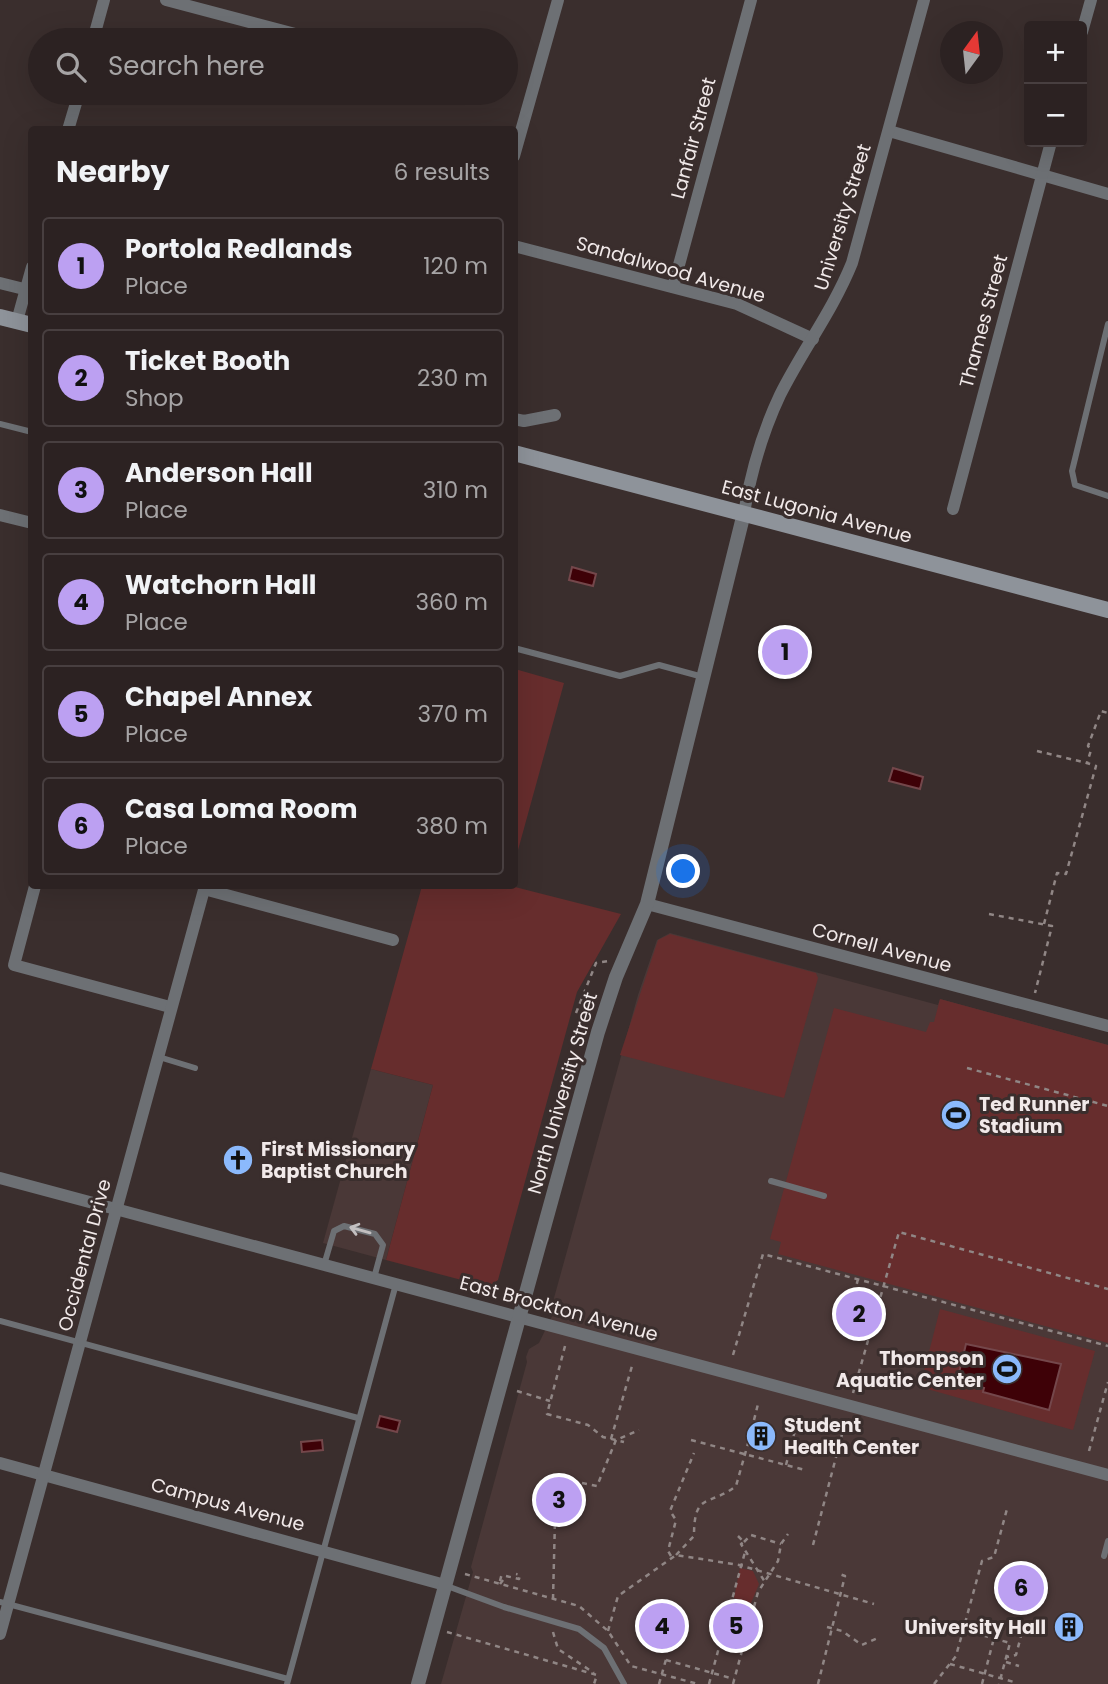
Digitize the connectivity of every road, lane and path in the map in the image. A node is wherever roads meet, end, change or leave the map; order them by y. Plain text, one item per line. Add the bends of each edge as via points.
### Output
1 (104, 0) edge
2 (166, 0) edge
3 (558, 0) edge
4 (751, 0) edge
5 (924, 0) edge
6 (1091, 0) edge
7 (1085, 21) edge
8 (96, 28) edge
9 (272, 28) edge
10 (75, 105) edge
11 (69, 126) edge
12 (889, 131) junction
13 (518, 142) edge
14 (1050, 147) edge
15 (1042, 175) junction
16 (1108, 194) edge
17 (518, 247) edge
18 (0, 283) edge
19 (673, 287) junction
20 (28, 290) edge
21 (28, 297) edge
22 (0, 317) edge
23 (24, 323) edge
24 (1108, 324) edge
25 (813, 339) junction
26 (1104, 364) edge
27 (555, 415) dead end
28 (518, 420) edge
29 (0, 424) edge
30 (28, 431) edge
31 (518, 454) edge
32 (1108, 496) edge
33 (953, 509) dead end
34 (744, 513) junction
35 (0, 515) edge
36 (28, 522) edge
37 (1108, 610) edge
38 (518, 649) edge
39 (702, 677) junction
40 (1108, 713) edge
41 (1037, 751) dead end
42 (1087, 763) junction
43 (34, 889) edge
44 (203, 889) edge
45 (211, 889) edge
46 (647, 905) junction
47 (989, 914) dead end
48 (1044, 924) junction
49 (393, 940) dead end
50 (625, 959) junction
51 (1035, 993) dead end
52 (170, 1007) junction
53 (576, 1013) dead end
54 (1108, 1026) edge
55 (157, 1056) junction
56 (195, 1068) dead end
57 (967, 1068) dead end
58 (1108, 1106) edge
59 (0, 1178) edge
60 (771, 1181) dead end
61 (824, 1196) dead end
62 (117, 1209) junction
63 (324, 1265) junction
64 (374, 1278) junction
65 (858, 1279) junction
66 (396, 1284) junction
67 (883, 1285) junction
68 (1108, 1289) edge
69 (519, 1317) junction
70 (0, 1321) edge
71 (868, 1337) junction
72 (80, 1343) junction
73 (565, 1346) dead end
74 (1108, 1346) edge
75 (733, 1355) dead end
76 (632, 1366) dead end
77 (1108, 1382) edge
78 (517, 1391) dead end
79 (853, 1393) dead end
80 (550, 1401) junction
81 (758, 1404) dead end
82 (799, 1415) dead end
83 (358, 1418) junction
84 (754, 1419) dead end
85 (846, 1419) dead end
86 (639, 1430) dead end
87 (611, 1439) junction
88 (788, 1439) dead end
89 (616, 1440) junction
90 (691, 1440) dead end
91 (749, 1440) dead end
92 (792, 1440) junction
93 (624, 1443) dead end
94 (812, 1446) dead end
95 (1089, 1451) dead end
96 (694, 1453) dead end
97 (744, 1454) junction
98 (0, 1463) edge
99 (786, 1465) junction
100 (805, 1471) dead end
101 (44, 1475) junction
102 (1108, 1475) edge
103 (582, 1483) dead end
104 (1007, 1509) dead end
105 (555, 1519) dead end
106 (789, 1534) dead end
107 (737, 1536) dead end
108 (1108, 1541) edge
109 (744, 1542) junction
110 (781, 1544) junction
111 (813, 1545) dead end
112 (322, 1549) junction
113 (745, 1552) junction
114 (676, 1555) junction
115 (671, 1556) junction
116 (1104, 1556) dead end
117 (739, 1565) junction
118 (757, 1570) junction
119 (502, 1573) dead end
120 (837, 1573) dead end
121 (465, 1574) dead end
122 (516, 1574) dead end
123 (770, 1574) junction
124 (765, 1582) junction
125 (500, 1584) junction
126 (445, 1585) junction
127 (840, 1594) junction
128 (553, 1599) junction
129 (731, 1602) junction
130 (4, 1603) edge
131 (874, 1604) dead end
132 (754, 1608) junction
133 (995, 1622) dead end
134 (827, 1627) dead end
135 (832, 1628) junction
136 (964, 1630) junction
137 (608, 1631) junction
138 (447, 1632) dead end
139 (553, 1632) dead end
140 (1006, 1632) junction
141 (0, 1634) edge
142 (878, 1638) dead end
143 (995, 1638) junction
144 (1003, 1640) junction
145 (1007, 1657) junction
146 (1006, 1662) junction
147 (950, 1664) junction
148 (1019, 1666) dead end
149 (712, 1673) junction
150 (662, 1674) junction
151 (984, 1674) junction
152 (597, 1675) junction
153 (734, 1678) junction
154 (1000, 1678) junction
155 (288, 1681) edge
156 (1014, 1682) dead end
157 (418, 1684) edge
158 (594, 1684) edge
159 (624, 1684) edge
160 (659, 1684) edge
161 (698, 1684) edge
162 (709, 1684) edge
163 (733, 1684) edge
164 (820, 1684) edge
165 (934, 1684) edge
166 (982, 1684) edge
167 (999, 1684) edge

1 - 8 street
2 - 9 street
3 - 13 street
4 - 19 street, Lanfair Street
5 - 12 street, University Street
6 - 7 street
10 - 11 street
12 - 15 street
12 - 25 street, University Street via 852,263 836,303
14 - 15 street, Thames Street
15 - 16 street
15 - 33 street, Thames Street
17 - 19 street, Sandalwood Avenue
18 - 20 street
19 - 25 street, Sandalwood Avenue via 761,313
21 - 23 street
22 - 23 main road
24 - 26 lane
25 - 34 street, University Street via 771,415 756,456
26 - 32 lane via 1072,471 1075,485
27 - 28 street
29 - 30 lane
31 - 34 main road, East Lugonia Avenue
34 - 37 main road, East Lugonia Avenue
34 - 39 street, North University Street
35 - 36 street
38 - 39 lane via 620,676 659,665
39 - 46 street, North University Street
40 - 42 path via 1101,711 1093,729
41 - 42 path
42 - 48 path via 1096,765 1093,778 1066,874 1057,873
43 - 52 street via 14,965
44 - 52 street, Occidental Drive
45 - 49 street
46 - 50 street, North University Street
46 - 54 street, Cornell Avenue
47 - 48 path
48 - 51 path via 1052,926
50 - 53 path via 596,963
50 - 69 street, North University Street via 598,1032
52 - 55 street, Occidental Drive
55 - 56 lane
55 - 62 street, Occidental Drive
57 - 58 path
59 - 62 street, East Brockton Avenue
60 - 61 lane
62 - 63 street, East Brockton Avenue
62 - 72 street, Occidental Drive
63 - 64 street, East Brockton Avenue
64 -> 63 lane via 383,1244 374,1234 344,1226 334,1231
64 - 66 street, East Brockton Avenue
65 - 67 path
65 - 71 path via 845,1331
65 - 75 path via 760,1255
66 - 69 street, East Brockton Avenue
66 - 83 lane
67 - 68 path via 899,1232
67 - 71 path
67 - 74 path
69 - 102 street, East Brockton Avenue
69 - 126 street, North University Street
70 - 72 lane
71 - 79 path
72 - 83 lane
72 - 101 street, Occidental Drive
73 - 80 path
76 - 87 path
77 - 95 path
78 - 80 path
80 - 87 path via 547,1414 587,1425
81 - 84 path
82 - 92 path
83 - 112 lane
85 - 111 path
86 - 89 path
87 - 89 path
88 - 92 path
89 - 93 path
89 - 103 path via 597,1486
90 - 97 path
91 - 97 path
92 - 94 path
92 - 99 path
96 - 115 path via 670,1511 676,1520 668,1551
97 - 99 path
97 - 114 path via 736,1486 704,1500 694,1517 694,1536
98 - 101 street, Campus Avenue
99 - 100 path
101 - 112 street, Campus Avenue
101 - 130 street, Occidental Drive
104 - 136 path via 994,1557 982,1561
105 - 128 path
106 - 110 path
107 - 109 path
108 - 116 lane
109 - 110 path via 751,1535
109 - 113 path
110 - 123 path
112 - 126 street, Campus Avenue
112 - 155 lane
113 - 117 path
113 - 118 path
114 - 115 path
114 - 117 path
115 - 137 path via 618,1597
117 - 118 path
117 - 129 path
118 - 123 path
118 - 124 path
119 - 125 path
120 - 127 path via 845,1576
121 - 125 path
122 - 125 path via 519,1579 506,1576
123 - 124 path
123 - 127 path
124 - 132 path
125 - 128 path
126 - 157 street, North University Street
126 - 159 lane via 579,1629 604,1648
127 - 131 path
127 - 135 path
128 - 137 path via 579,1606
129 - 132 path
129 - 149 path
130 - 141 street, Occidental Drive
130 - 155 lane
132 - 153 path
133 - 140 path via 995,1628
134 - 135 path
135 - 142 path via 862,1645
135 - 164 path
136 - 143 path
136 - 147 path
137 - 150 path via 631,1666
138 - 152 path
139 - 152 path via 558,1649
140 - 144 path
140 - 145 path via 1021,1636 1016,1655
143 - 144 path
143 - 151 path
144 - 145 path via 1010,1643
145 - 146 path
146 - 148 path
146 - 154 path
147 - 151 path
147 - 165 path
149 - 150 path via 667,1658
149 - 153 path
149 - 162 path
150 - 160 path
150 - 161 path
151 - 154 path
151 - 166 path
152 - 158 path
153 - 163 path
154 - 156 path
154 - 167 path

